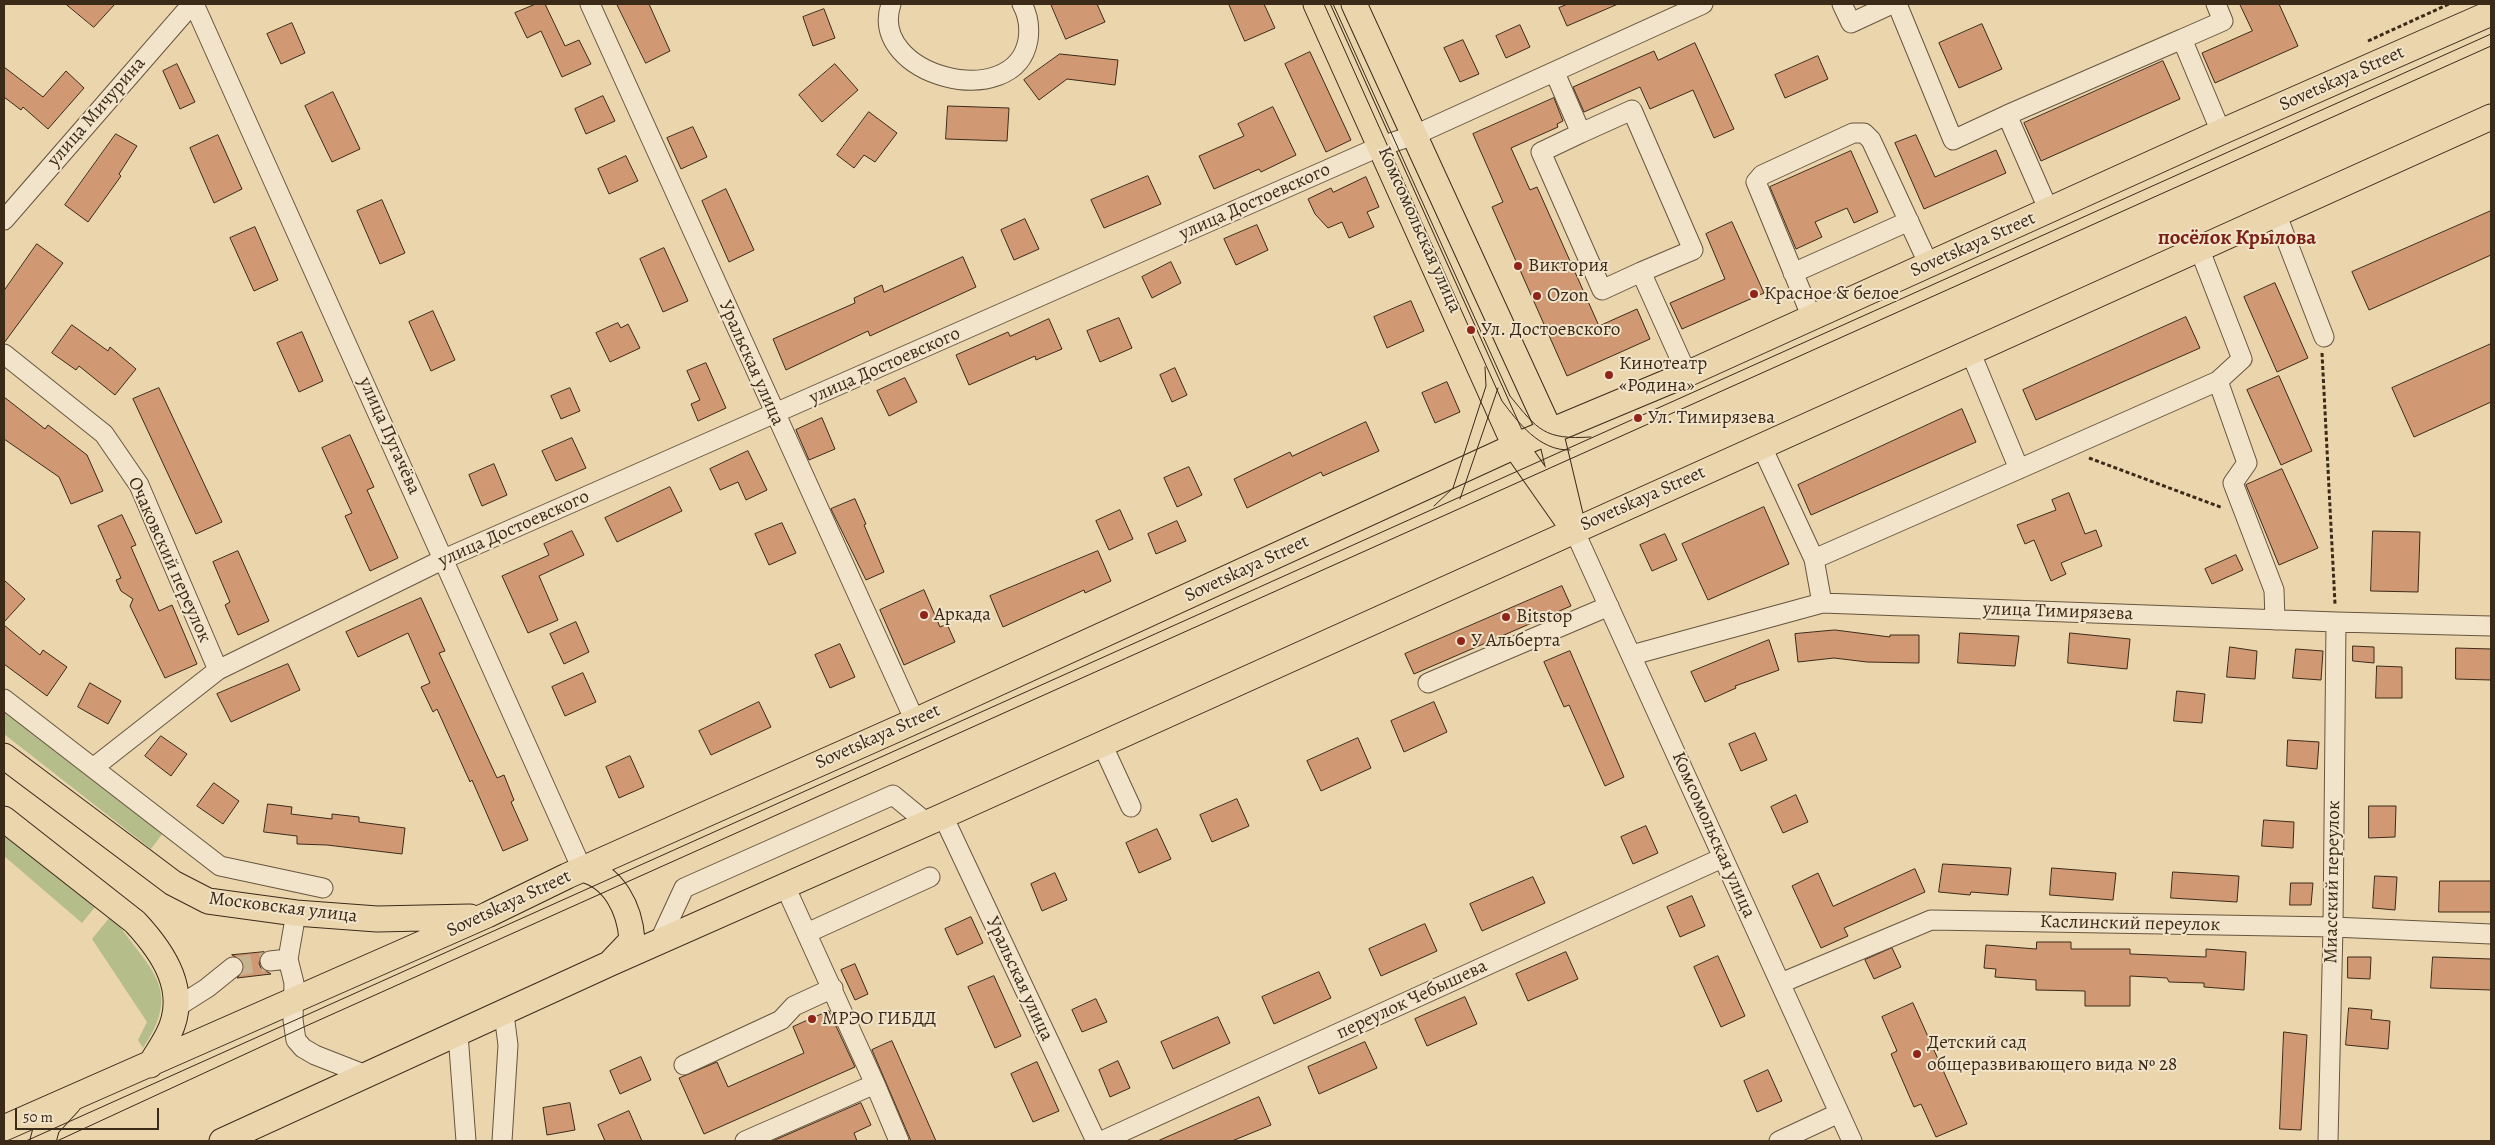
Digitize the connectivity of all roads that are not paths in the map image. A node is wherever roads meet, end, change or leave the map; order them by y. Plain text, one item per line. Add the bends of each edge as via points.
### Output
1 (193, 4) edge
2 (590, 4) edge
3 (891, 4) edge
4 (1022, 4) edge
5 (1316, 4) edge
6 (1354, 4) edge
7 (1701, 4) edge
8 (1842, 4) edge
9 (1892, 4) edge
10 (1897, 4) edge
11 (2216, 4) edge
12 (2491, 13) edge
13 (2182, 39) junction
14 (1555, 73) junction
15 (2007, 115) junction
16 (2491, 117) edge
17 (2222, 132) junction
18 (1581, 133) junction
19 (1415, 135) junction
20 (1381, 146) junction
21 (2048, 211) junction
22 (2276, 213) junction
23 (4, 220) edge
24 (1909, 221) junction
25 (2199, 248) junction
26 (1929, 265) junction
27 (1641, 272) junction
28 (1793, 273) junction
29 (1812, 318) junction
30 (2324, 338) road end
31 (1970, 352) junction
32 (4, 354) edge
33 (1688, 374) junction
34 (2218, 382) junction
35 (774, 414) junction
36 (1550, 431) junction
37 (1761, 445) junction
38 (1516, 446) junction
39 (2019, 469) junction
40 (1574, 530) junction
41 (444, 559) junction
42 (1814, 559) junction
43 (1822, 603) junction
44 (1609, 606) junction
45 (2275, 620) junction
46 (2336, 622) junction
47 (2491, 626) edge
48 (1632, 655) junction
49 (218, 670) junction
50 (1428, 683) dead end
51 (4, 698) edge
52 (915, 721) junction
53 (1102, 744) junction
54 (4, 756) edge
55 (93, 768) junction
56 (1130, 807) dead end
57 (4, 819) edge
58 (935, 820) junction
59 (1722, 858) junction
60 (582, 869) junction
61 (930, 877) dead end
62 (785, 886) junction
63 (323, 888) dead end
64 (296, 913) junction
65 (487, 915) junction
66 (2333, 927) junction
67 (807, 933) junction
68 (2491, 934) edge
69 (659, 942) junction
70 (288, 959) junction
71 (270, 961) tunnel mouth
72 (611, 963) junction
73 (233, 967) tunnel mouth
74 (1781, 982) junction
75 (833, 988) junction
76 (295, 1001) junction
77 (177, 1007) junction
78 (504, 1014) junction
79 (458, 1034) junction
80 (150, 1065) junction
81 (684, 1065) dead end
82 (366, 1075) junction
83 (876, 1084) junction
84 (74, 1096) junction
85 (1839, 1113) junction
86 (4, 1128) edge
87 (44, 1141) edge
88 (222, 1141) edge
89 (466, 1141) edge
90 (502, 1141) edge
91 (745, 1141) edge
92 (899, 1141) edge
93 (1096, 1141) edge
94 (1102, 1141) edge
95 (1779, 1141) edge
96 (1852, 1141) edge
97 (2328, 1141) edge

1 - 23 street, улица Мичурина
1 - 41 street, улица Пугачёва
2 - 35 street, Уральская улица
3 - 4 street via 887,20 894,39 908,60 939,75 986,80 1001,75 1017,63 1026,50 1030,30
5 - 20 main road, Комсомольская улица
6 - 19 main road, Комсомольская улица
7 - 14 street, улица Достоевского
8 - 9 street via 1851,24
10 - 15 street via 1953,140
11 - 13 street via 2224,21
12 - 17 main road, Sovetskaya Street
13 - 15 street
13 - 17 street
14 - 18 street
14 - 19 street, улица Достоевского
15 - 21 street
16 - 22 main road, Sovetskaya Street
17 - 21 main road, Sovetskaya Street
18 - 27 street via 1541,152 1602,290
18 - 27 street via 1632,110 1693,250
19 - 20 street, улица Достоевского
19 - 36 main road, Комсомольская улица
20 - 35 street, улица Достоевского
20 - 38 main road, Комсомольская улица
21 - 26 main road, Sovetskaya Street
22 - 25 main road, Sovetskaya Street
22 - 30 street
24 - 26 street
24 - 28 street
24 - 28 street via 1870,140 1864,133 1853,133 1762,175 1756,182
25 - 31 main road, Sovetskaya Street
25 - 34 street via 2242,359
26 - 29 main road, Sovetskaya Street
27 - 33 street
28 - 29 street
29 - 33 main road, Sovetskaya Street
31 - 37 main road, Sovetskaya Street
31 - 39 street
32 - 49 street, Очаковский переулок via 104,434 139,485
33 - 36 main road, Sovetskaya Street
34 - 39 street
34 - 45 street via 2246,463 2232,483 2274,590
35 - 41 street, улица Достоевского
35 - 52 street, Уральская улица
36 - 38 main road, Sovetskaya Street
36 - 40 main road, Комсомольская улица
37 - 40 main road, Sovetskaya Street
37 - 42 street
38 - 40 main road, Комсомольская улица
38 - 52 main road, Sovetskaya Street
39 - 42 street
40 - 44 street, Комсомольская улица
40 - 53 main road, Sovetskaya Street
41 - 49 street, улица Достоевского
41 - 60 street, улица Пугачёва
42 - 43 street
43 - 45 street, улица Тимирязева
43 - 48 street, улица Тимирязева
44 - 48 street, Комсомольская улица
44 - 50 street
45 - 46 street, улица Тимирязева
46 - 47 street, улица Тимирязева
46 - 66 street, Миасский переулок
48 - 59 street, Комсомольская улица
49 - 55 street, улица Достоевского
51 - 55 street
52 - 60 main road, Sovetskaya Street
53 - 56 street
53 - 58 main road, Sovetskaya Street
54 - 64 main road, Московская улица via 191,894 208,901
55 - 63 street via 220,866
57 - 77 main road via 121,911 152,940 175,983
58 - 62 main road, Sovetskaya Street
58 - 69 street via 893,795 684,888
58 - 93 street, Уральская улица
59 - 74 street, Комсомольская улица
59 - 94 street, переулок Чебышева
60 - 65 main road, Sovetskaya Street
60 - 72 main road via 596,872 607,881 619,896 631,925 632,940
61 - 67 street
62 - 67 street
62 - 69 main road, Sovetskaya Street
64 - 65 main road, Московская улица via 377,919
64 - 70 street
65 - 76 main road, Sovetskaya Street
66 - 68 street, Каслинский переулок
66 - 74 street, Каслинский переулок via 1931,920
66 - 97 street, Миасский переулок
67 - 75 street
69 - 72 main road, Sovetskaya Street
70 - 71 street
70 - 76 street
72 - 78 main road, Sovetskaya Street
73 - 77 street
74 - 85 street, Комсомольская улица
75 - 81 street via 794,1006 782,1020
75 - 83 street
76 - 80 main road, Sovetskaya Street
76 - 82 street via 293,1032 302,1048
77 - 80 main road via 169,1034
78 - 79 main road, Sovetskaya Street
78 - 90 street via 508,1045
79 - 82 main road, Sovetskaya Street
79 - 89 street
80 - 84 main road, Sovetskaya Street
82 - 88 main road, Sovetskaya Street
83 - 91 street
83 - 92 street
84 - 86 main road, Sovetskaya Street
84 - 87 main road via 47,1126
85 - 95 street
85 - 96 street, Комсомольская улица

